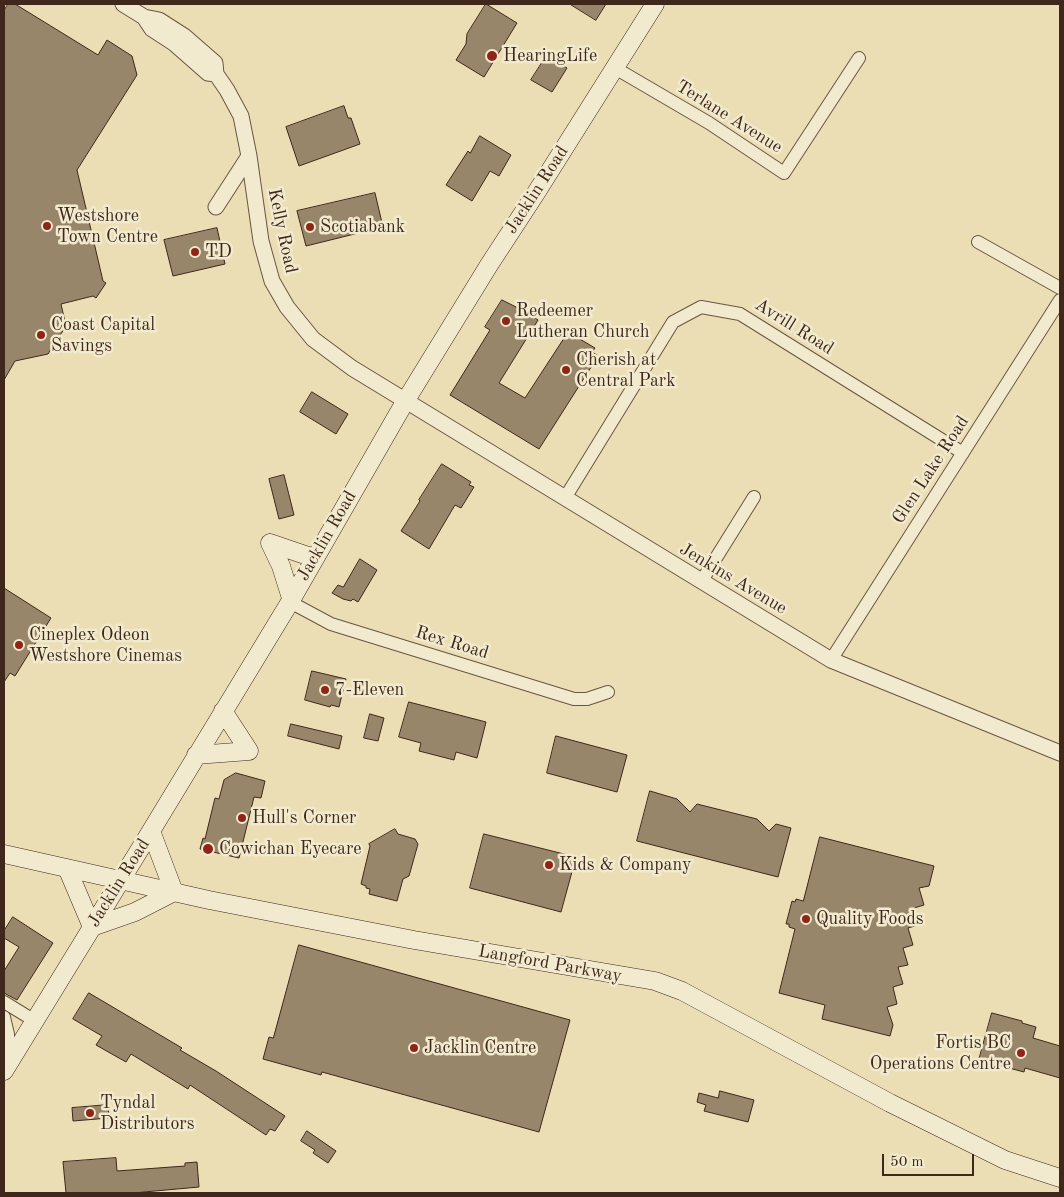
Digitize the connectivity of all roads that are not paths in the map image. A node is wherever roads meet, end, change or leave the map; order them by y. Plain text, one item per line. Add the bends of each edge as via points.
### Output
1 (123, 4) edge
2 (655, 4) edge
3 (858, 58) dead end
4 (615, 68) junction
5 (249, 156) junction
6 (216, 207) dead end
7 (978, 242) dead end
8 (1060, 288) edge
9 (1060, 300) edge
10 (406, 400) junction
11 (963, 453) junction
12 (754, 497) dead end
13 (565, 498) junction
14 (314, 558) junction
15 (701, 582) junction
16 (290, 600) junction
17 (831, 660) junction
18 (608, 692) dead end
19 (223, 711) junction
20 (1060, 754) edge
21 (196, 755) junction
22 (151, 831) junction
23 (4, 854) edge
24 (67, 868) junction
25 (121, 880) junction
26 (174, 892) junction
27 (92, 928) junction
28 (4, 1002) edge
29 (4, 1017) edge
30 (35, 1021) junction
31 (7, 1066) edge
32 (1060, 1178) edge

1 - 5 street, Kelly Road via 144,17 159,20 184,36 214,63 216,74 241,116
2 - 4 main road, Jacklin Road
3 - 4 street, Terlane Avenue via 784,172
4 - 10 main road, Jacklin Road
5 - 6 street
5 - 10 street, Kelly Road via 265,260 272,281 287,306 313,339 352,368
7 - 8 street
9 - 11 street, Glen Lake Road
10 - 13 street, Jenkins Avenue
10 - 14 main road, Jacklin Road
11 - 13 street, Avrill Road via 740,314 701,307 674,322
11 - 17 street, Glen Lake Road
12 - 15 street
13 - 15 street, Jenkins Avenue
14 - 16 main road, Jacklin Road
14 - 16 main road via 270,543 281,566
15 - 17 street, Jenkins Avenue
16 - 18 street, Rex Road via 331,624 574,699 587,699
16 - 19 main road, Jacklin Road
17 - 20 street, Jenkins Avenue
19 - 21 main road, Jacklin Road
19 - 21 main road via 249,751
21 - 22 main road, Jacklin Road
22 - 25 main road, Jacklin Road
22 - 26 main road
23 - 24 main road, Langford Parkway
24 - 25 main road, Langford Parkway
24 - 27 main road
25 - 26 main road, Langford Parkway
25 - 27 main road, Jacklin Road
26 - 27 main road via 135,912
26 - 32 main road, Langford Parkway via 414,940 655,981 682,991 890,1103 1005,1160
27 - 30 main road, Jacklin Road
28 - 30 street
29 - 31 street via 8,1034
30 - 31 main road, Jacklin Road

